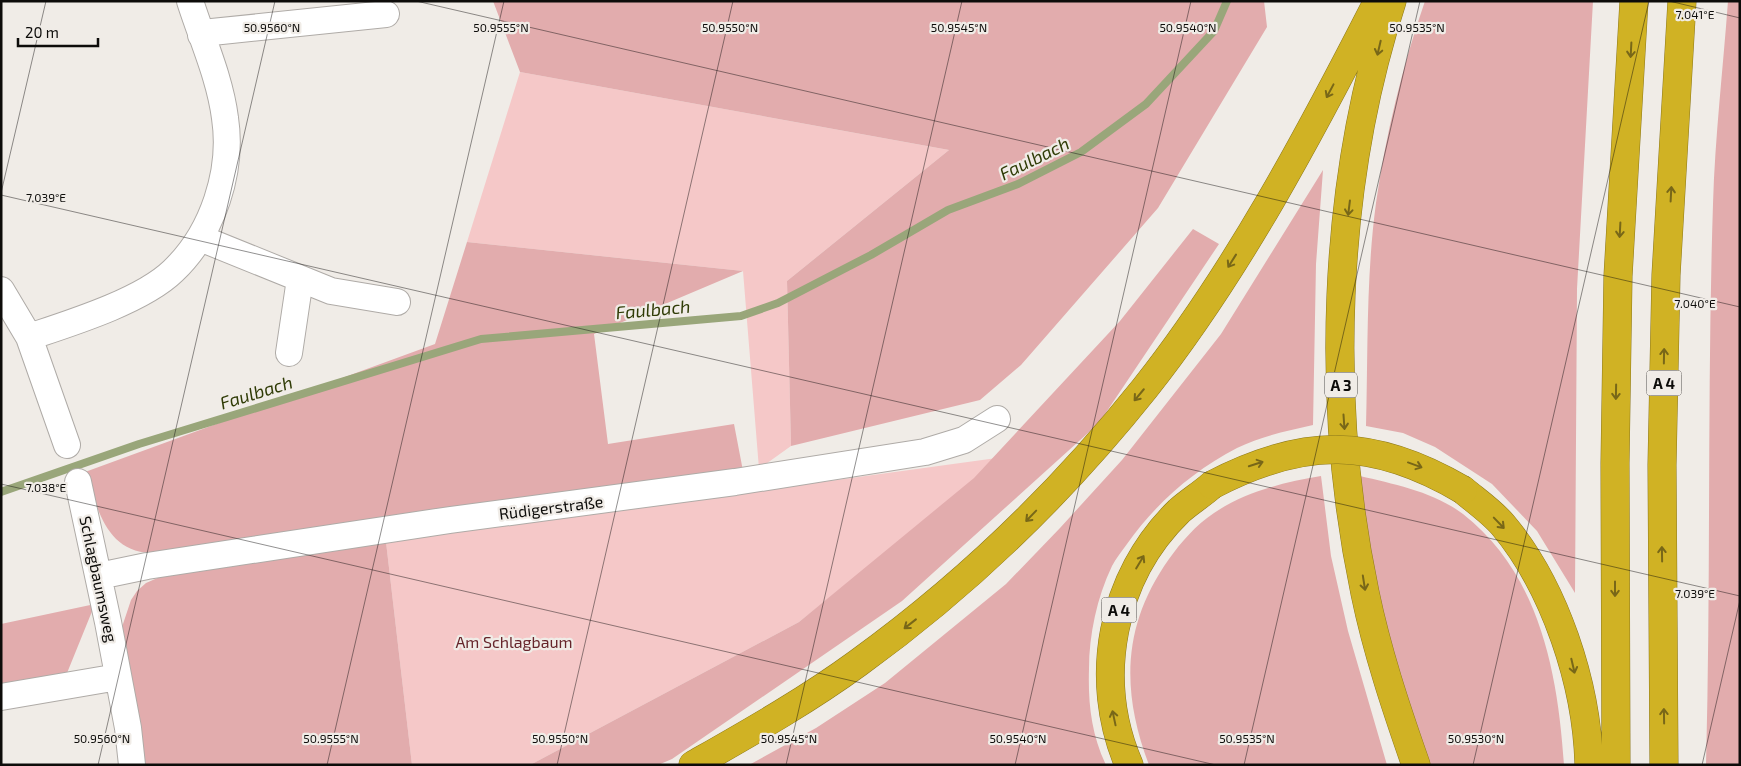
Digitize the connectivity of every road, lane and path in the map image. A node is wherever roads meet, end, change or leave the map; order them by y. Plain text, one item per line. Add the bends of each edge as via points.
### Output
1 (190, 1) edge
2 (1378, 1) edge
3 (1392, 1) edge
4 (1634, 1) edge
5 (1682, 1) edge
6 (386, 14) dead end
7 (201, 35) junction
8 (200, 238) junction
9 (300, 279) junction
10 (1, 290) edge
11 (397, 302) dead end
12 (29, 337) junction
13 (289, 353) dead end
14 (997, 419) dead end
15 (67, 445) dead end
16 (78, 482) dead end
17 (98, 576) junction
18 (118, 677) junction
19 (1, 697) edge
20 (132, 765) edge
21 (692, 765) edge
22 (1129, 765) edge
23 (1416, 765) edge
24 (1589, 765) edge
25 (1616, 765) edge
26 (1664, 765) edge

1 - 7 street
2 -> 21 highway via 1262,212 1205,305 1146,387 1081,464 1012,536 857,664 774,719
3 -> 23 highway, A 3 via 1358,140 1344,253 1340,366 1348,480 1365,592 1394,702
4 -> 25 highway via 1618,276
26 -> 5 highway, A 4 via 1662,435 1666,275
6 - 7 street
7 - 8 street via 226,118 226,159 218,198
8 - 9 street
8 - 12 street via 173,271 139,294
9 - 11 street via 330,291
9 - 13 street
10 - 12 street
12 - 15 street
14 - 17 street, Rüdigerstraße via 964,440 925,452 735,482 421,524
16 - 17 street, Schlagbaumsweg
17 - 18 street, Schlagbaumsweg
18 - 19 street
18 - 20 street, Schlagbaumsweg
22 -> 24 highway, A 4, bridge via 1119,743 1111,702 1109,660 1116,619 1130,579 1152,543 1179,511 1212,485 1246,467 1282,456 1320,450 1348,450 1395,458 1431,471 1463,490 1502,525 1534,571 1568,645 1588,736

